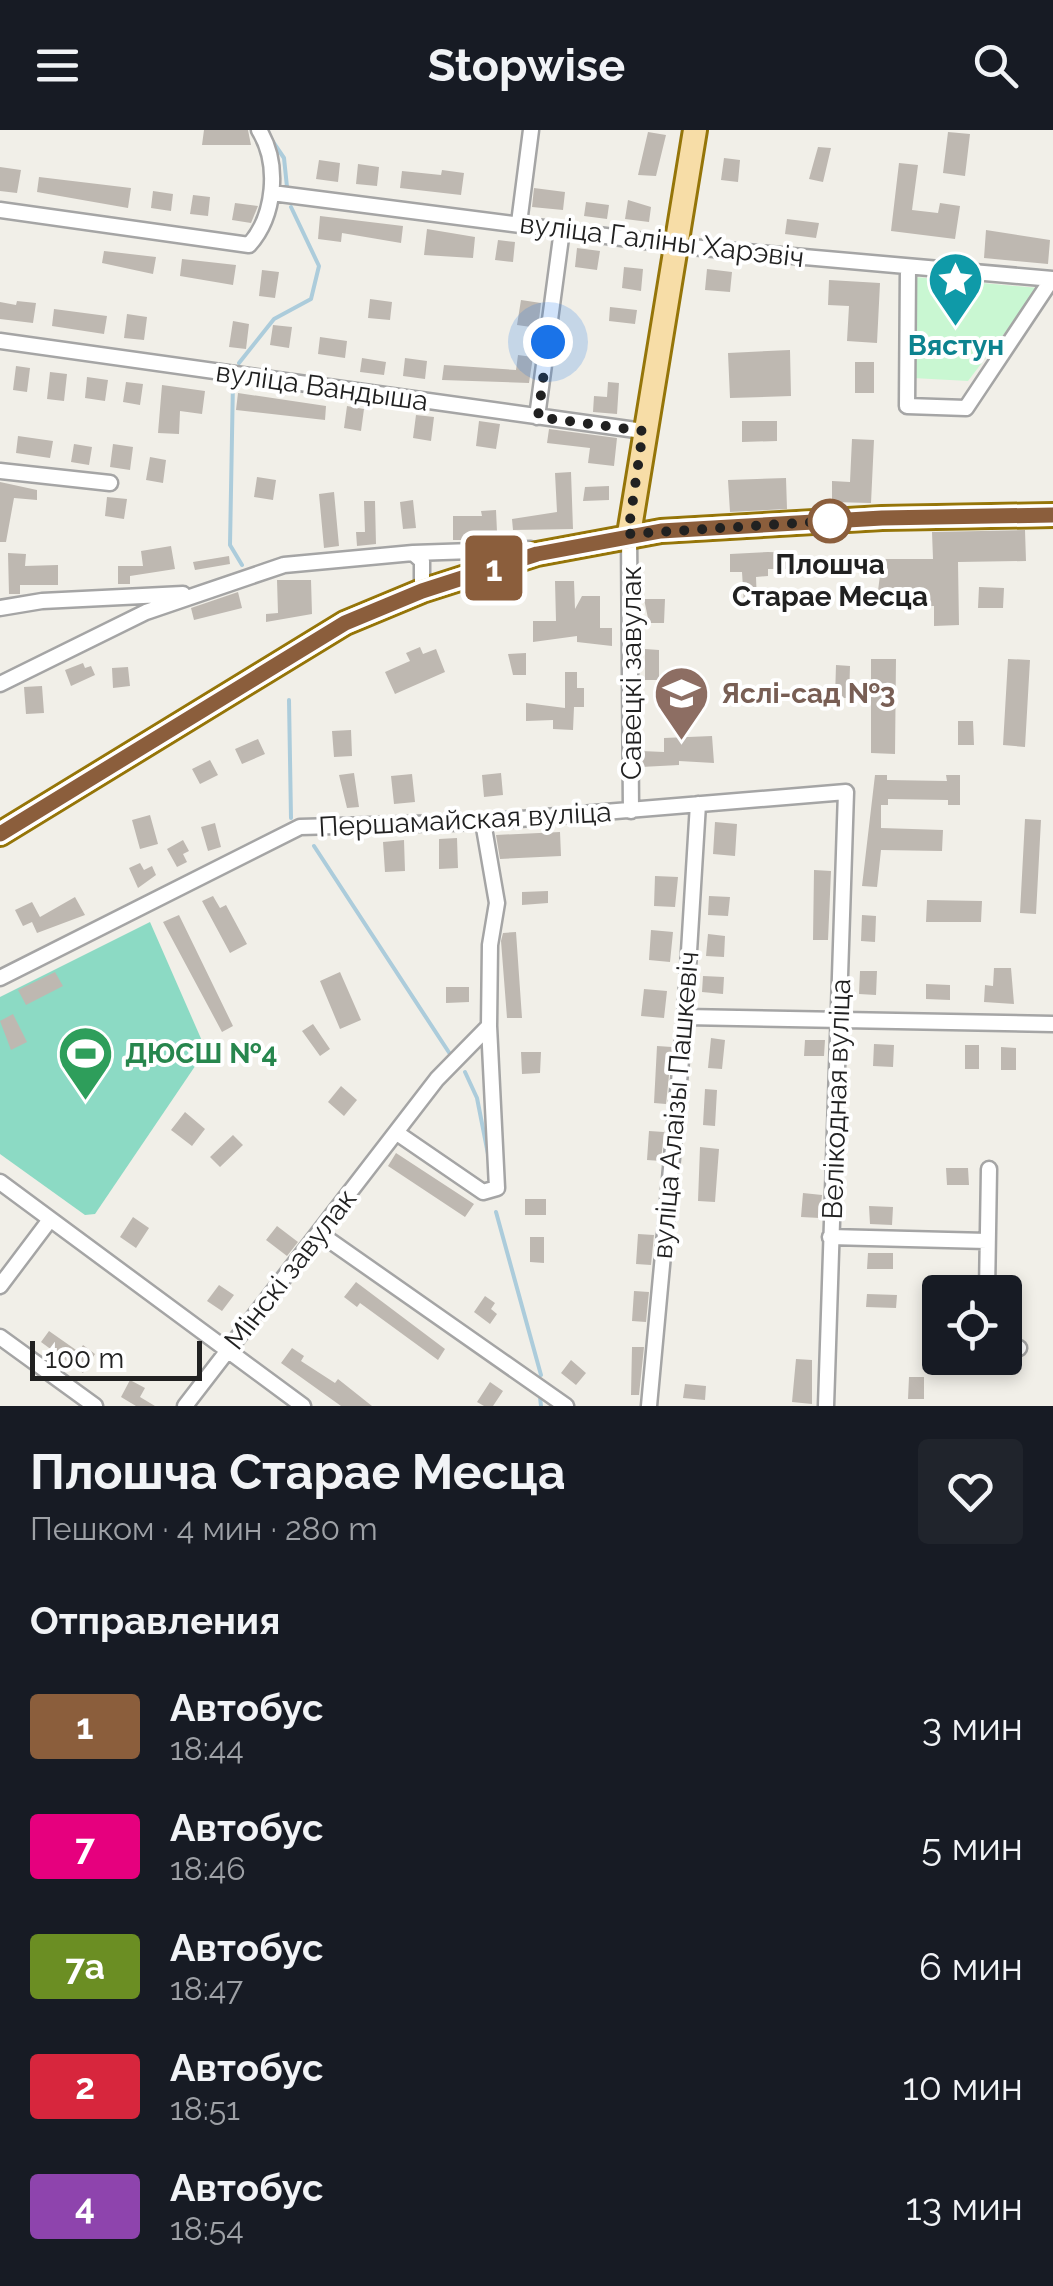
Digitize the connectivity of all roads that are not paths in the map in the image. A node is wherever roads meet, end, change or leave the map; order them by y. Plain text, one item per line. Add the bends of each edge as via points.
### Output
1 (259, 130) edge
2 (531, 130) edge
3 (695, 130) edge
4 (272, 193) junction
5 (0, 210) edge
6 (519, 223) junction
7 (562, 230) junction
8 (676, 245) junction
9 (908, 268) junction
10 (1052, 279) edge
11 (0, 341) edge
12 (538, 417) junction
13 (643, 431) junction
14 (0, 471) edge
15 (110, 484) dead end
16 (1053, 515) edge
17 (628, 534) junction
18 (567, 548) junction
19 (414, 553) junction
20 (422, 591) junction
21 (194, 594) junction
22 (142, 595) junction
23 (0, 608) edge
24 (146, 612) junction
25 (0, 684) edge
26 (846, 792) joint
27 (698, 804) junction
28 (631, 811) junction
29 (483, 822) junction
30 (0, 834) edge
31 (0, 978) edge
32 (685, 1017) junction
33 (840, 1018) junction
34 (1053, 1024) edge
35 (489, 1026) junction
36 (397, 1132) junction
37 (989, 1168) dead end
38 (0, 1182) edge
39 (50, 1221) junction
40 (319, 1233) junction
41 (830, 1237) junction
42 (986, 1241) junction
43 (987, 1275) edge
44 (0, 1286) edge
45 (0, 1337) edge
46 (227, 1349) junction
47 (95, 1406) edge
48 (185, 1406) edge
49 (304, 1406) edge
50 (566, 1406) edge
51 (649, 1406) edge
52 (826, 1406) edge

1 - 4 street via 267,143
2 - 6 street
3 - 8 main road
4 - 5 street via 264,228 250,245
4 - 6 street, вуліца Галіны Харэвіч
6 - 7 street, вуліца Галіны Харэвіч
7 - 8 street, вуліца Галіны Харэвіч
7 - 12 street
8 - 9 street, вуліца Галіны Харэвіч
8 - 13 main road
9 - 10 street, вуліца Галіны Харэвіч
9 - 10 street via 907,406 966,408
11 - 12 street, вуліца Вандыша
12 - 13 street, вуліца Вандыша
13 - 17 main road
14 - 15 street
16 - 17 main road
17 - 18 main road
17 - 28 street, Савецкі завулак
18 - 19 street
18 - 20 main road
19 - 20 street via 422,561
19 - 21 street via 284,565
20 - 30 main road via 345,623
21 - 22 street
21 - 24 street
22 - 23 street
22 - 24 street
24 - 25 street
26 - 27 street, Першамайская вуліца
26 - 33 street, Велікодная вуліца
27 - 28 street, Першамайская вуліца
27 - 32 street, вуліца Алаізы Пашкевіч
28 - 29 street, Першамайская вуліца
29 - 31 street, Першамайская вуліца via 300,827
29 - 35 street via 497,903
32 - 33 street
32 - 51 street, вуліца Алаізы Пашкевіч
33 - 34 street
33 - 41 street, Велікодная вуліца
35 - 36 street, Мінскі завулак
35 - 36 street via 497,1188 483,1192
36 - 40 street, Мінскі завулак
37 - 42 street
38 - 39 street
39 - 44 street
39 - 46 street
40 - 46 street, Мінскі завулак
40 - 50 street
41 - 42 street
41 - 52 street, Велікодная вуліца
42 - 43 street
45 - 47 street
46 - 48 street, Мінскі завулак
46 - 49 street

